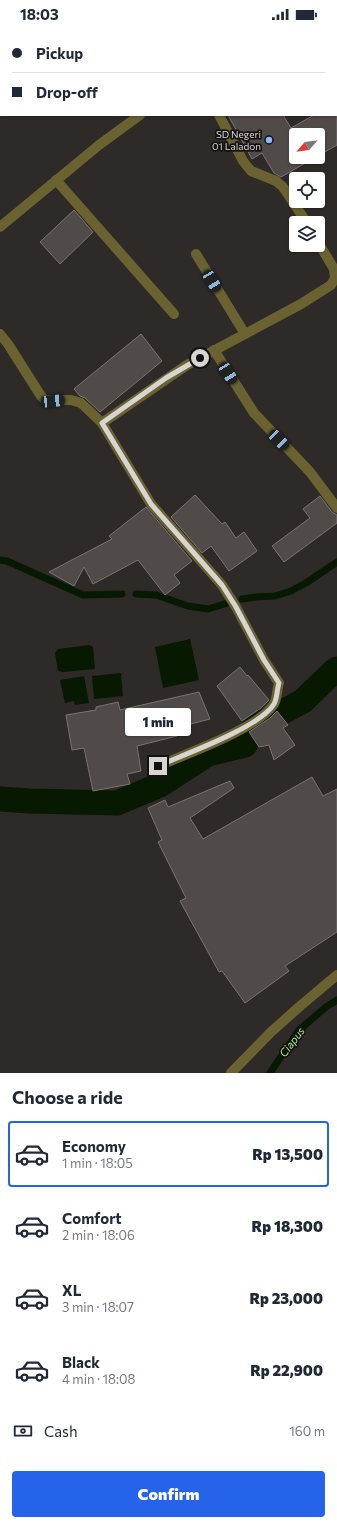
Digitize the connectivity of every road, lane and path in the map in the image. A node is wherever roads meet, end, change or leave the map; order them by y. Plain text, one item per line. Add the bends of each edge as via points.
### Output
1 (139, 116) edge
2 (220, 116) edge
3 (56, 180) junction
4 (302, 216) edge
5 (0, 227) edge
6 (324, 252) edge
7 (196, 254) dead end
8 (174, 314) dead end
9 (0, 334) edge
10 (245, 334) junction
11 (214, 350) junction
12 (102, 423) junction
13 (337, 508) edge
14 (158, 766) dead end
15 (337, 975) edge
16 (231, 1073) edge

1 - 3 street
2 - 4 street via 251,171 276,181 283,187
3 - 5 street
3 - 8 street
6 - 10 street via 334,269 335,278 332,285
7 - 10 street
9 - 12 street via 45,400 71,400 81,403
10 - 11 street
11 - 12 street via 166,378
11 - 13 street via 254,413 310,472
12 - 14 street via 151,504 222,585 279,683 275,704 263,715 238,731
15 - 16 street via 282,1022

